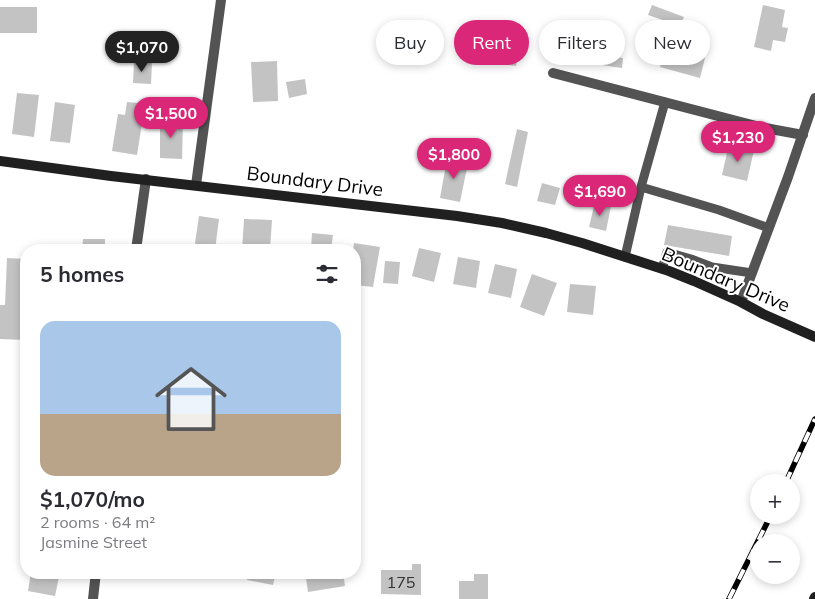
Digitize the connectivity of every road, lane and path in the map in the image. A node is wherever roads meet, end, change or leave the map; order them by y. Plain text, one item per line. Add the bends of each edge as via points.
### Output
1 (221, 0) edge
2 (553, 72) dead end
3 (815, 98) edge
4 (665, 102) junction
5 (803, 135) junction
6 (0, 161) edge
7 (146, 180) junction
8 (196, 185) junction
9 (641, 188) junction
10 (769, 228) junction
11 (137, 244) edge
12 (625, 257) junction
13 (662, 269) junction
14 (752, 273) junction
15 (741, 302) junction
16 (815, 338) edge
17 (95, 579) edge
18 (93, 599) edge

1 - 8 street
2 - 4 street
3 - 5 street
4 - 5 street
4 - 9 lane
5 - 10 street
6 - 7 street, Boundary Drive
7 - 8 street, Boundary Drive
7 - 11 street
8 - 12 street, Boundary Drive via 502,223
9 - 10 lane
9 - 12 lane
10 - 14 street
12 - 13 street, Boundary Drive
13 - 14 lane via 667,252 712,267
13 - 15 street, Boundary Drive
14 - 15 street
15 - 16 street, Boundary Drive
17 - 18 street

